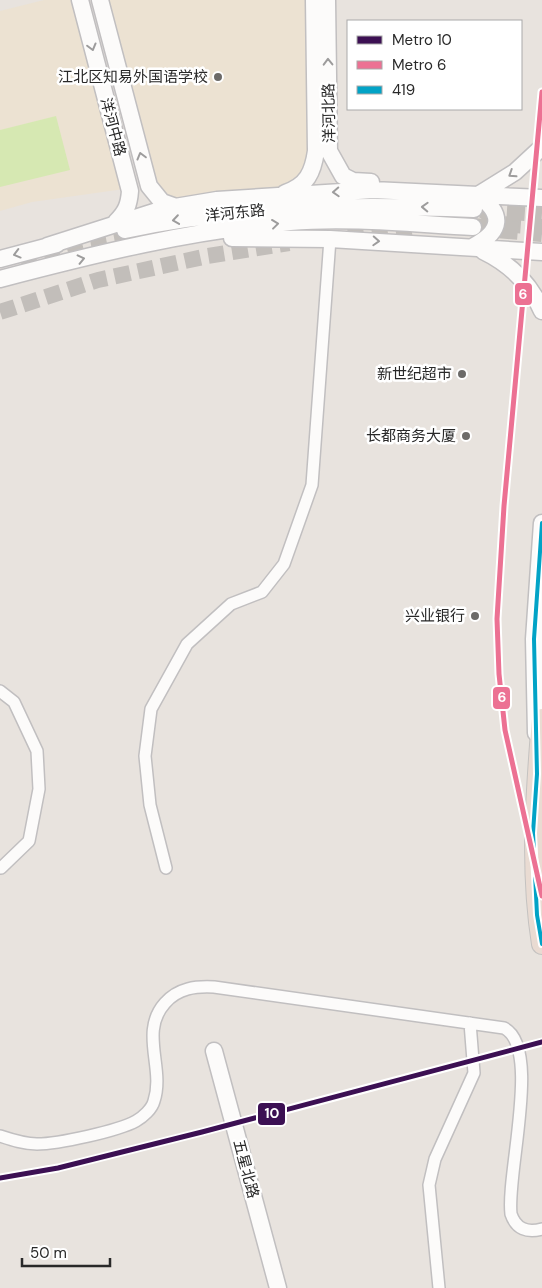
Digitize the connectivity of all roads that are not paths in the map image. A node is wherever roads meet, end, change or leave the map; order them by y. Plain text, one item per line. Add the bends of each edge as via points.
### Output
1 (80, 0) edge
2 (100, 0) edge
3 (314, 0) edge
4 (327, 0) edge
5 (542, 148) edge
6 (447, 193) junction
7 (277, 195) junction
8 (542, 198) edge
9 (476, 202) junction
10 (176, 207) junction
11 (116, 222) junction
12 (473, 227) tunnel mouth
13 (170, 239) junction
14 (330, 239) junction
15 (47, 246) junction
16 (474, 246) junction
17 (542, 252) edge
18 (0, 259) edge
19 (0, 279) edge
20 (542, 311) edge
21 (542, 523) edge
22 (0, 690) edge
23 (542, 719) edge
24 (537, 774) junction
25 (1, 868) edge
26 (166, 868) dead end
27 (542, 944) edge
28 (470, 1023) junction
29 (214, 1051) dead end
30 (0, 1136) edge
31 (542, 1229) edge
32 (278, 1288) edge
33 (439, 1288) edge

1 -> 11 street, 洋河中路 via 130,191 129,204
10 -> 2 street, 洋河中路 via 162,202 149,186
3 - 7 street, 洋河北路 via 314,166 304,184 296,190
6 -> 4 street, 洋河北路 via 353,181 342,176 335,166 329,151
5 -> 9 street
6 -> 7 street via 373,190
6 - 9 street
7 - 10 street
8 - 9 street
9 -> 15 street, 洋河东路 via 221,214 166,221
9 - 16 street via 491,204 496,221 487,239
10 - 11 street
11 - 15 street
13 -> 12 street, 洋河东路 via 292,222
13 - 14 street
19 -> 13 street, 洋河东路
14 -> 16 street
14 - 26 street via 312,485 284,564 262,592 231,604 187,644 151,709 145,756 150,805
15 -> 18 street, 洋河东路
16 - 17 street
16 - 20 street via 502,260 517,273 530,288
21 - 24 street via 534,639
22 - 25 street via 14,702 37,751 39,789 29,841
23 - 24 highway
24 - 27 highway via 534,874
28 - 30 street via 214,987 187,988 168,1000 155,1018 152,1030 154,1103 138,1120 54,1143 36,1144
28 - 31 street via 504,1028 511,1031 520,1044 525,1071 510,1209 520,1228
28 - 33 street via 474,1074 434,1159 429,1185
29 - 32 street, 五星北路

